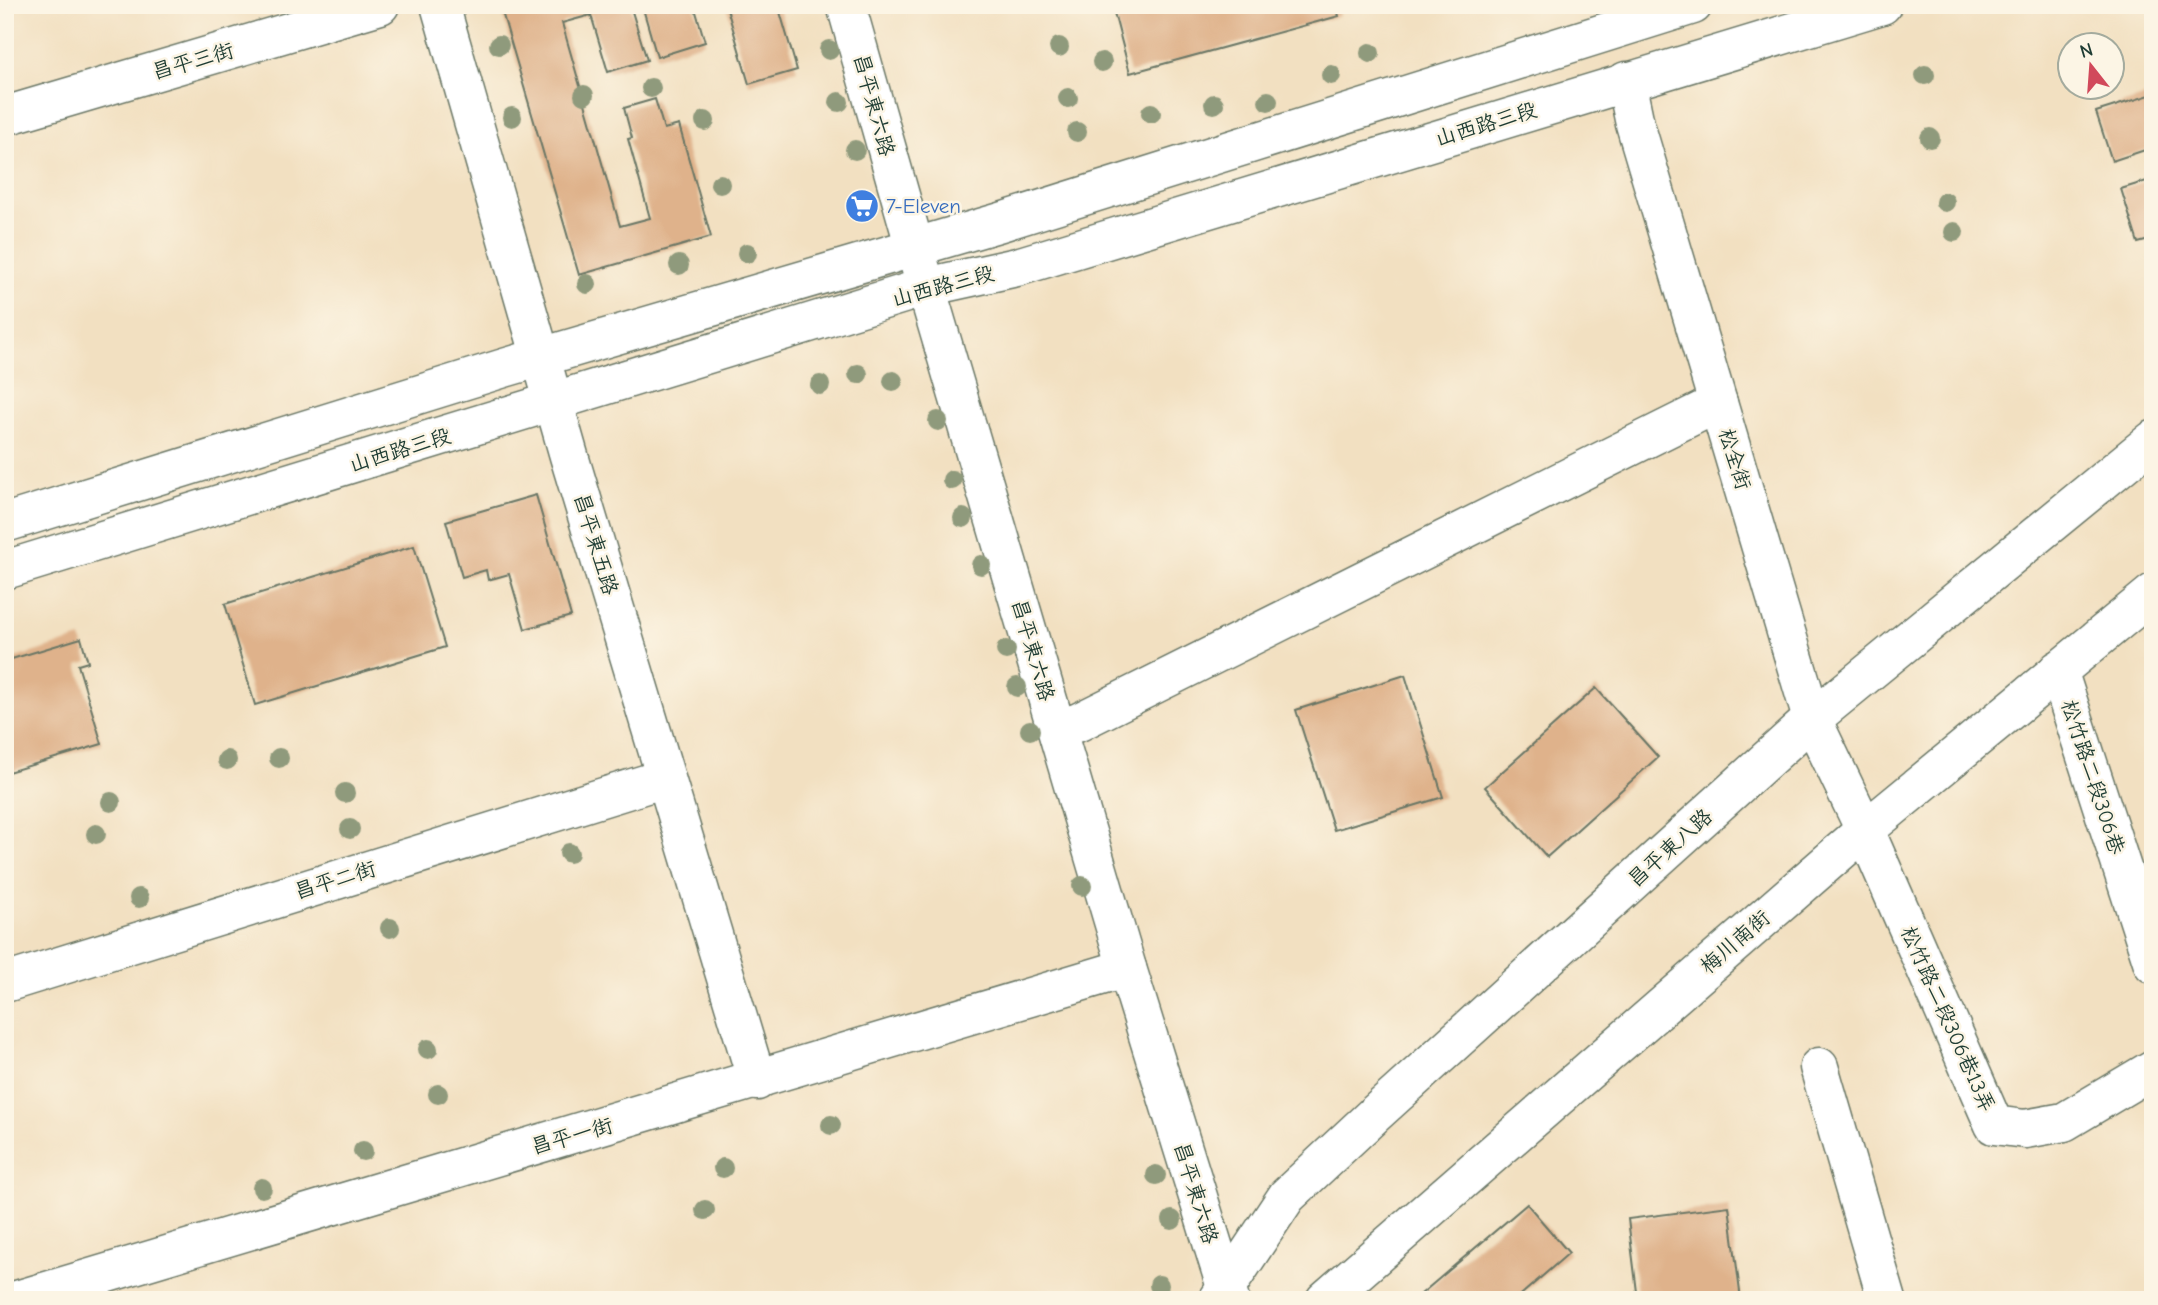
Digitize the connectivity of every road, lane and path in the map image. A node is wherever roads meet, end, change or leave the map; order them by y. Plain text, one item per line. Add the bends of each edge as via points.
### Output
1 (380, 5) edge
2 (440, 5) edge
3 (846, 5) edge
4 (1693, 5) edge
5 (1882, 5) edge
6 (1602, 18) edge
7 (1626, 81) junction
8 (5, 116) edge
9 (914, 246) junction
10 (926, 287) junction
11 (541, 359) junction
12 (554, 403) junction
13 (1718, 403) junction
14 (2153, 440) edge
15 (5, 523) edge
16 (5, 570) edge
17 (2153, 593) edge
18 (2058, 670) junction
19 (1812, 719) junction
20 (1057, 729) junction
21 (665, 778) junction
22 (1865, 830) junction
23 (2150, 947) edge
24 (1127, 968) junction
25 (5, 984) edge
26 (1819, 1067) dead end
27 (2153, 1069) edge
28 (757, 1081) junction
29 (1219, 1298) edge
30 (17, 1300) edge
31 (1325, 1300) edge
32 (1887, 1300) edge

1 - 8 street, 昌平三街
2 - 11 street, 昌平東五路
3 - 9 street, 昌平東六路
4 - 6 street
5 - 7 street, 山西路三段
6 - 9 street via 1014,218
7 - 10 street, 山西路三段 via 1017,267
7 - 13 street, 松全街
9 - 10 street, 昌平東六路
9 - 11 street
10 - 12 street, 山西路三段
10 - 20 street, 昌平東六路
11 - 12 street, 昌平東五路
11 - 15 street
12 - 16 street, 山西路三段
12 - 21 street, 昌平東五路
13 - 19 street, 松全街
13 - 20 street via 1089,718
14 - 19 street, 昌平東八路
17 - 18 street, 梅川南街
18 - 22 street, 梅川南街
18 - 23 street, 松竹路二段306巷
19 - 22 street, 松全街
19 - 29 street, 昌平東八路 via 1287,1196
20 - 24 street, 昌平東六路
21 - 25 street, 昌平二街
21 - 28 street, 昌平東五路
22 - 27 street, 松竹路二段306巷13弄 via 1994,1125 2025,1129 2064,1122
22 - 31 street, 梅川南街
24 - 28 street, 昌平一街
24 - 29 street, 昌平東六路
26 - 32 street
28 - 30 street, 昌平一街

